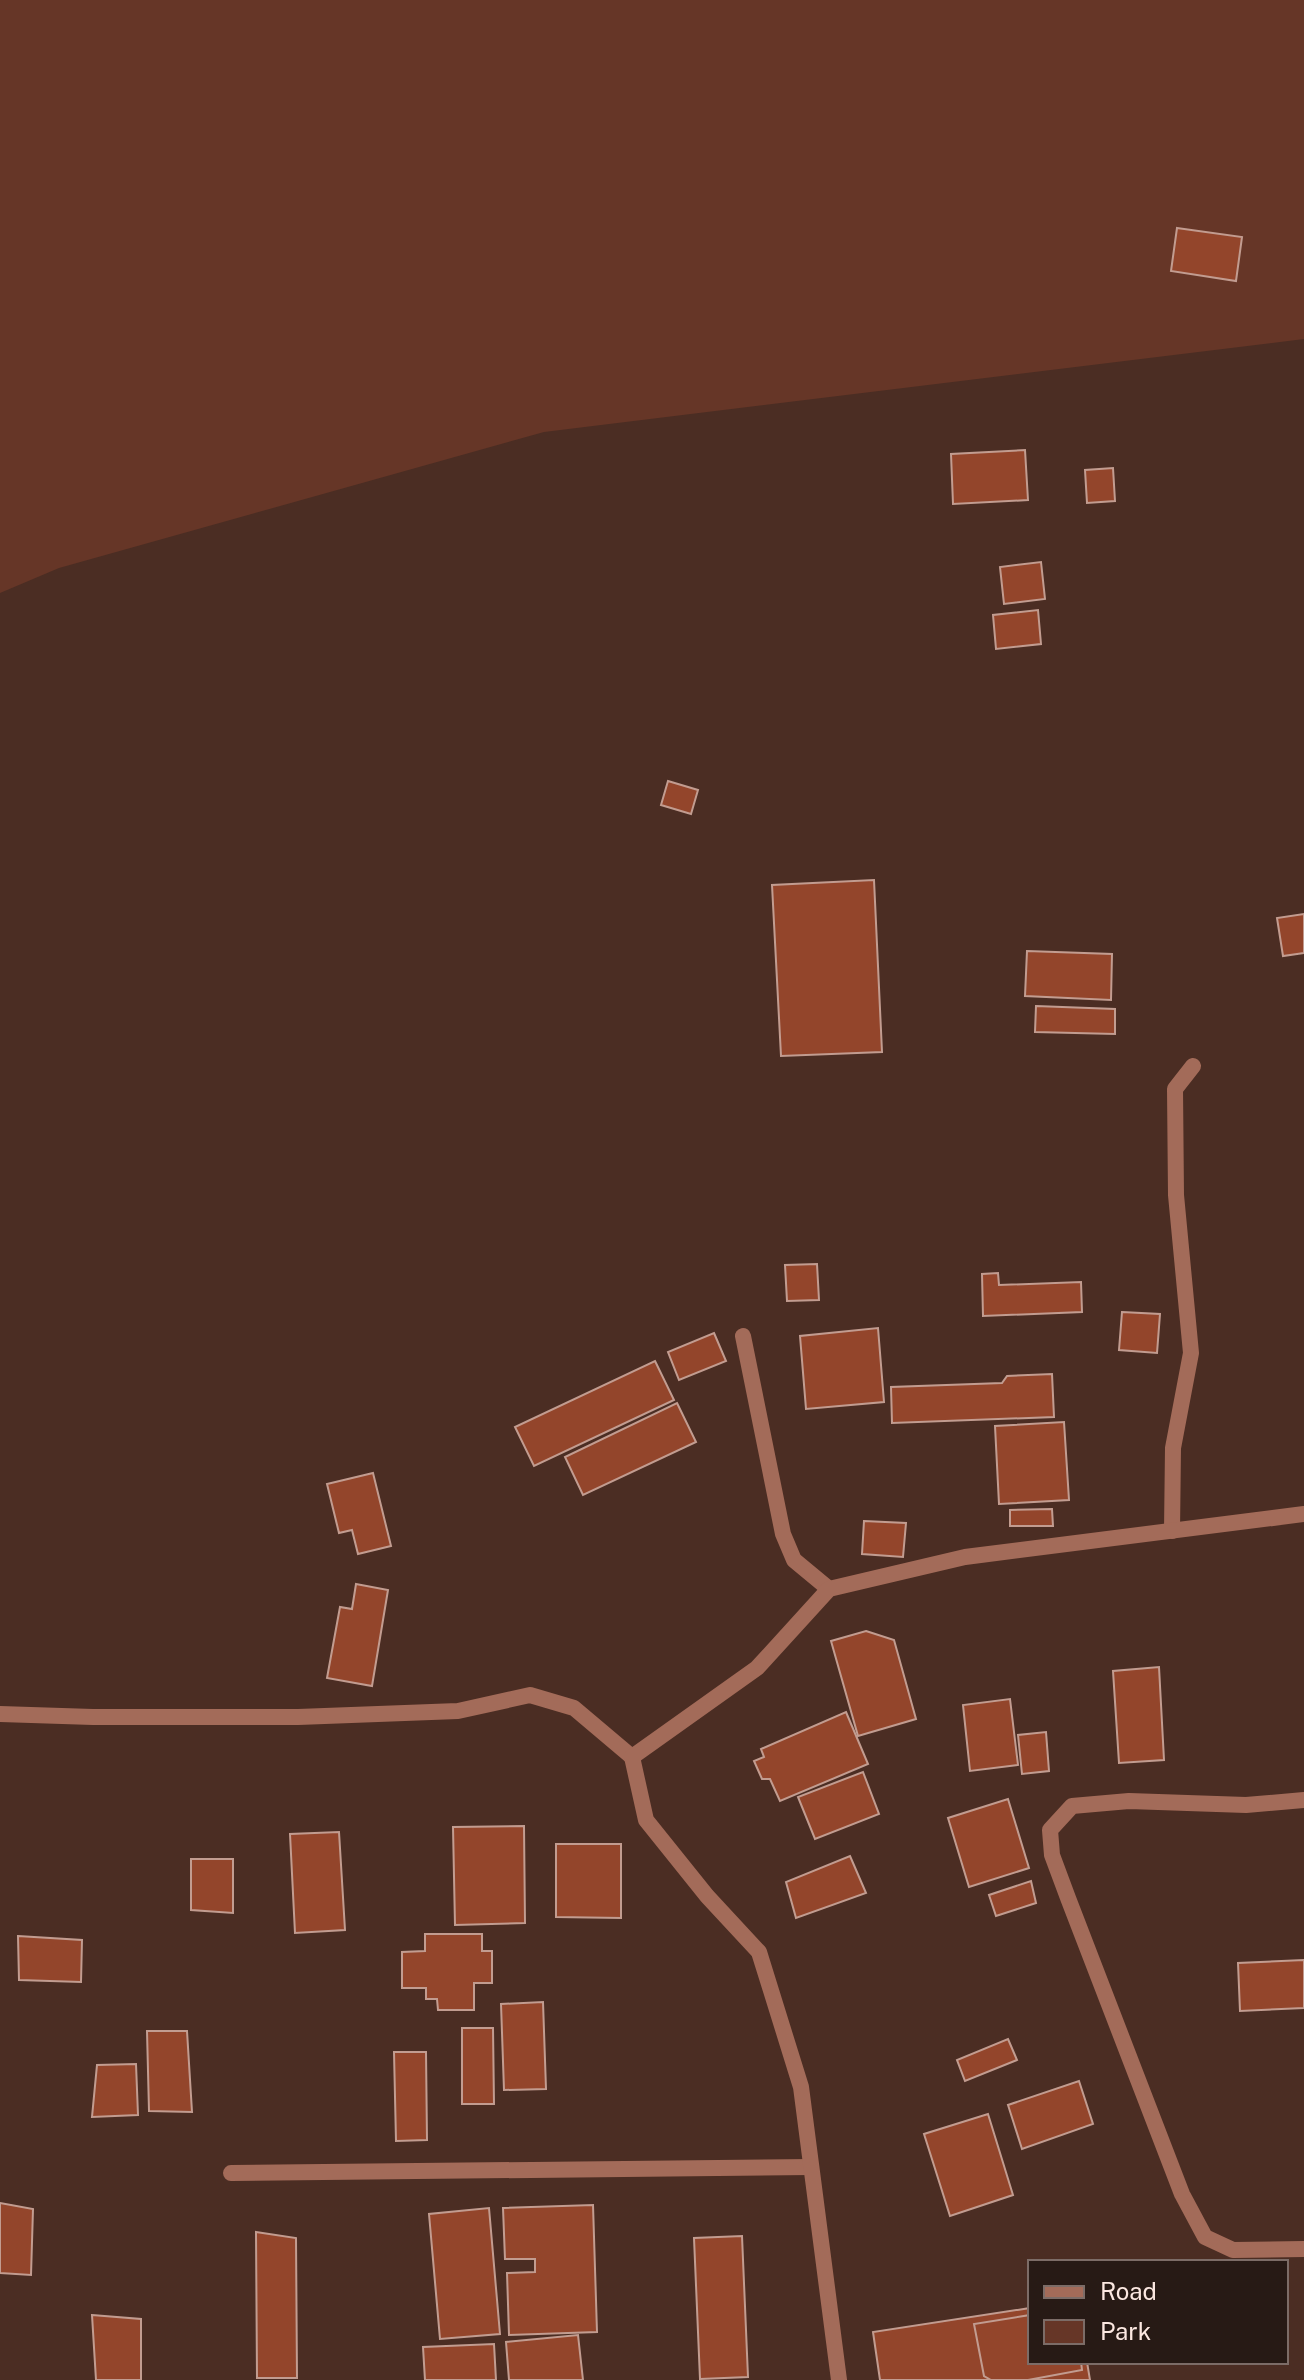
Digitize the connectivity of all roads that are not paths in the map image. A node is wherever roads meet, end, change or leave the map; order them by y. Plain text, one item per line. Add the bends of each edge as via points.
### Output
1 (1193, 1066) dead end
2 (743, 1336) dead end
3 (1304, 1514) edge
4 (1172, 1531) junction
5 (829, 1589) junction
6 (0, 1714) edge
7 (632, 1757) junction
8 (1304, 1800) edge
9 (811, 2167) junction
10 (231, 2173) dead end
11 (1304, 2249) edge
12 (839, 2380) edge

1 - 4 street via 1175,1089 1176,1195 1191,1353 1173,1448
2 - 5 street via 783,1534 794,1560
3 - 4 street
4 - 5 street via 965,1557
5 - 7 street via 757,1668
6 - 7 street via 298,1717 444,1712 530,1695 574,1708
7 - 9 street via 646,1820 759,1952 801,2087
8 - 11 street via 1072,1806 1050,1830 1052,1855 1068,1898 1182,2194 1205,2237 1233,2250
9 - 10 street
9 - 12 street

